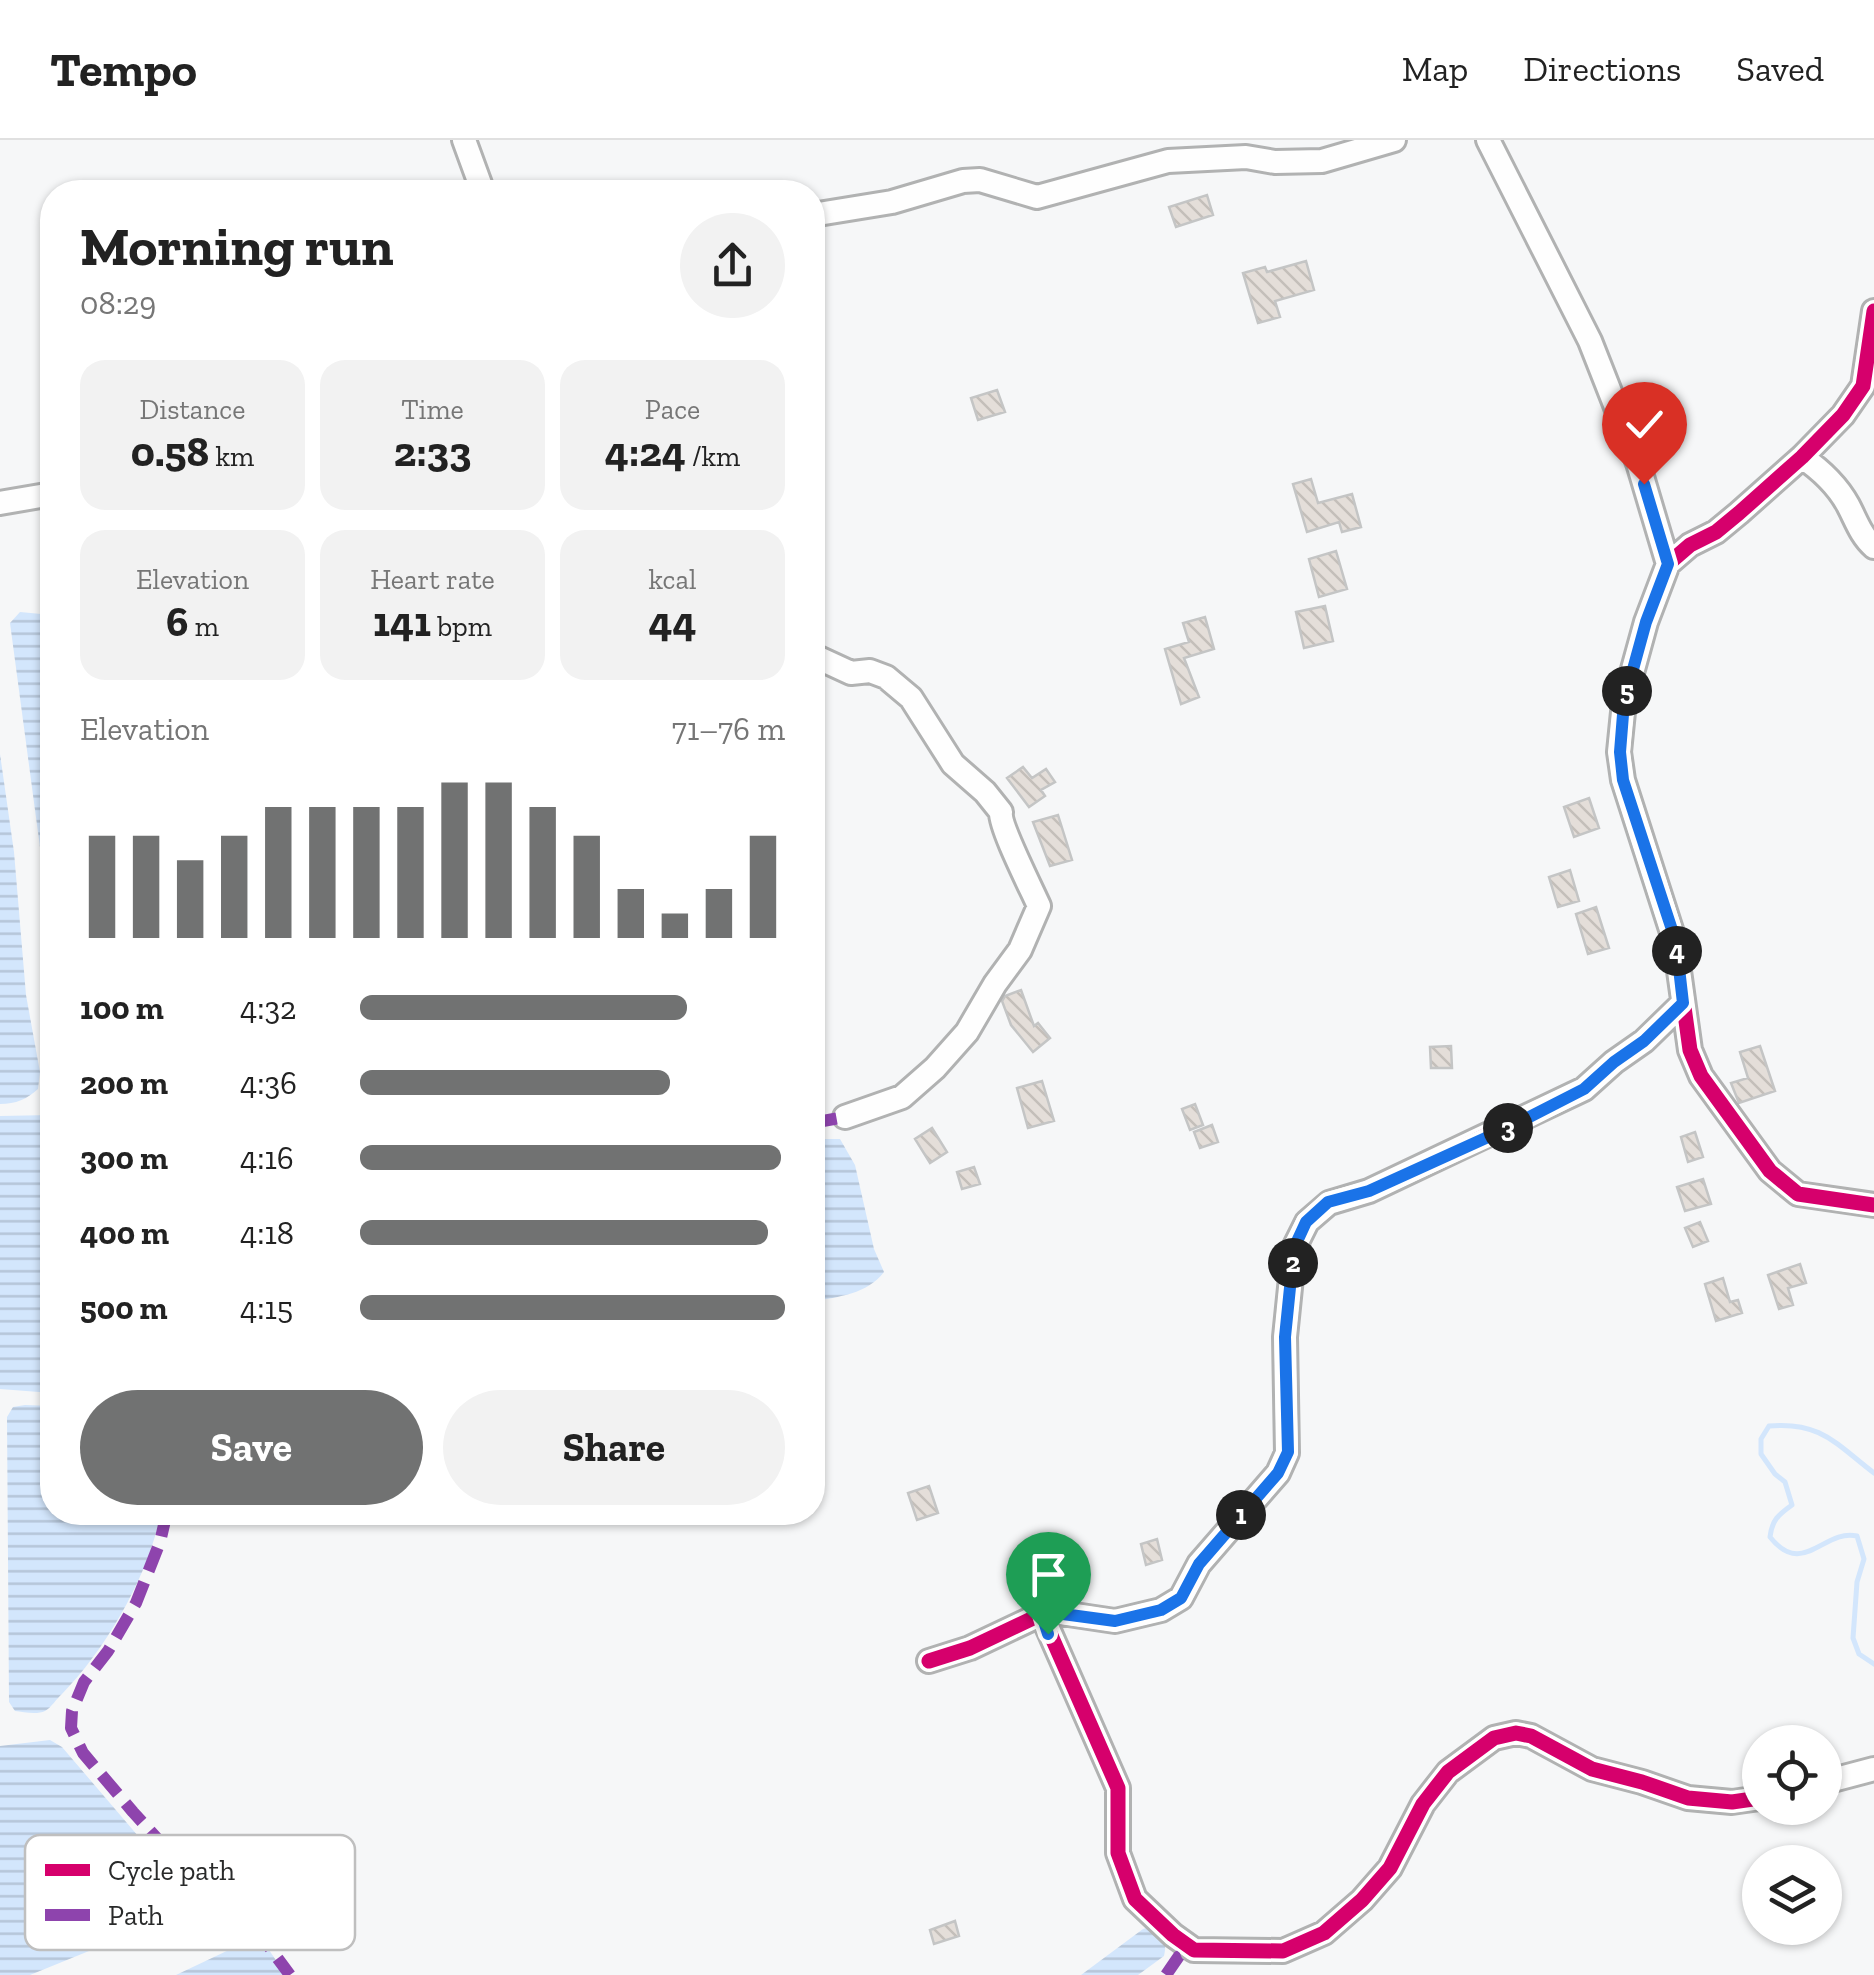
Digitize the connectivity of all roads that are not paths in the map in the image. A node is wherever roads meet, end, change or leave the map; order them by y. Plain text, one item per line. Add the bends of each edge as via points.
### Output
1 (464, 140) edge
2 (1394, 140) edge
3 (1488, 140) edge
4 (479, 180) edge
5 (825, 213) edge
6 (1874, 311) edge
7 (1802, 458) junction
8 (40, 496) edge
9 (0, 503) edge
10 (1874, 547) edge
11 (1668, 564) junction
12 (825, 660) edge
13 (1683, 1003) junction
14 (846, 1117) dead end
15 (1874, 1205) edge
16 (1042, 1615) junction
17 (930, 1661) dead end
18 (1874, 1769) edge
19 (1842, 1777) edge
20 (1742, 1801) edge

1 - 4 street
2 - 5 street via 1322,161 1168,161 1037,196 980,180 963,182
3 - 11 street via 1590,341 1638,462
6 - 7 street via 1862,386
7 - 10 street via 1835,485
7 - 11 street
8 - 9 street
11 - 13 street via 1624,702 1620,752 1623,780 1676,942
12 - 14 street via 886,678 910,698 953,764 1001,812 1000,824 1039,906 1020,950 968,1032 936,1068 902,1098
13 - 15 street via 1700,1076 1770,1171 1798,1194
13 - 16 street via 1584,1089 1369,1191 1328,1202 1306,1222 1294,1248 1285,1337 1288,1452 1278,1473 1199,1564 1181,1598 1115,1621
16 - 17 street
16 - 20 street via 1118,1788 1118,1853 1135,1899 1194,1950 1284,1951 1324,1933 1390,1868 1448,1772 1494,1738 1532,1736 1592,1769 1688,1798
18 - 19 street

